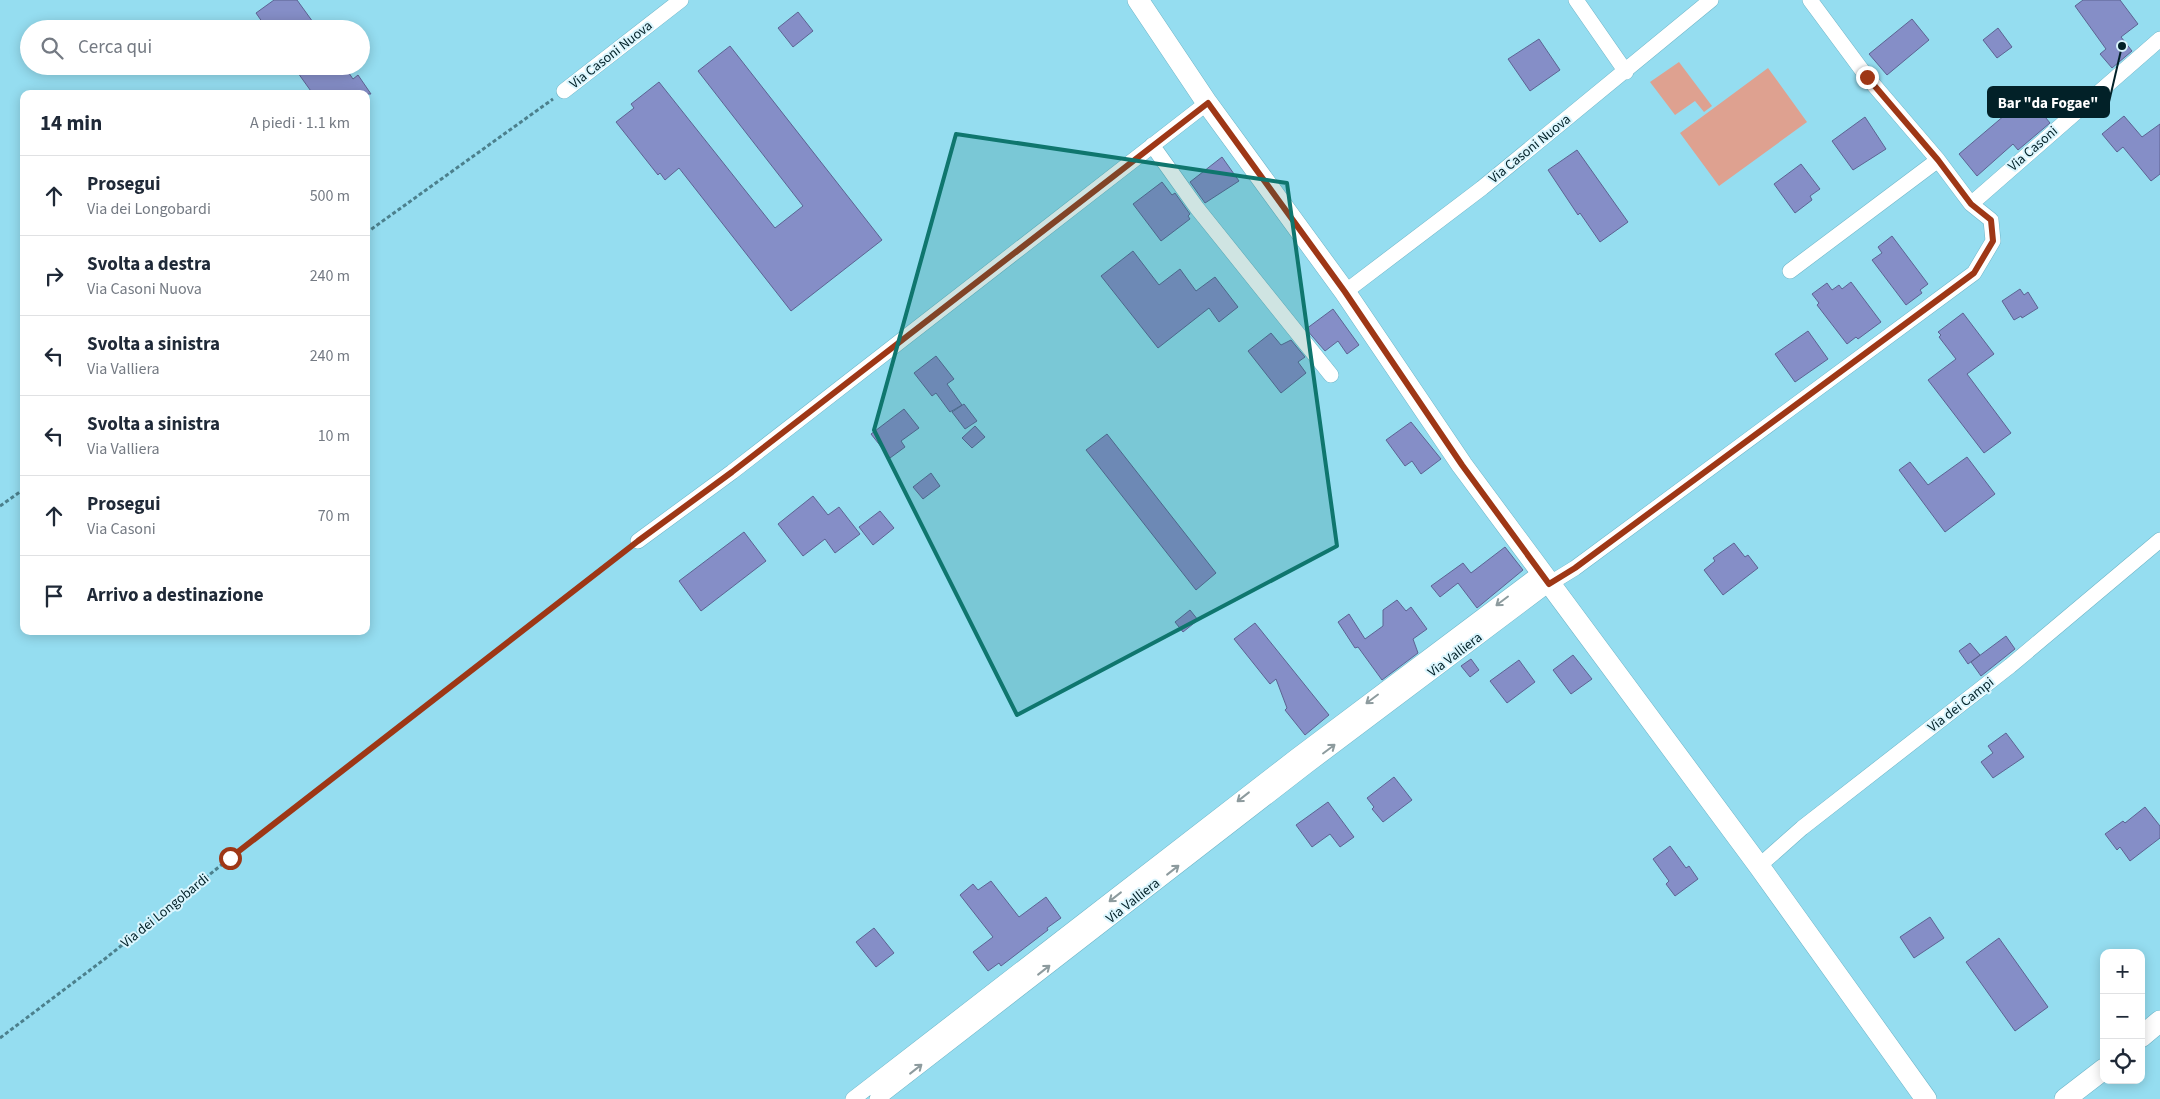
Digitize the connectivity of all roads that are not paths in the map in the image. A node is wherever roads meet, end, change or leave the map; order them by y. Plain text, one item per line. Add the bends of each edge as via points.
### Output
1 (682, 0) edge
2 (1138, 0) edge
3 (1576, 0) edge
4 (1711, 0) edge
5 (1810, 0) edge
6 (2160, 39) edge
7 (1626, 72) junction
8 (564, 91) road end
9 (1208, 103) junction
10 (1152, 145) junction
11 (1938, 160) junction
12 (1971, 204) junction
13 (1790, 271) dead end
14 (1345, 292) junction
15 (1331, 375) dead end
16 (2160, 540) edge
17 (638, 541) road end
18 (1545, 578) junction
19 (1301, 761) junction
20 (1759, 866) junction
21 (2160, 1021) edge
22 (2145, 1034) edge
23 (2100, 1072) edge
24 (853, 1099) edge
25 (877, 1099) edge
26 (1926, 1099) edge
27 (2065, 1099) edge

1 - 8 street, Via Casoni Nuova
2 - 9 main road
3 - 7 street
4 - 7 street, Via Casoni Nuova
5 - 11 street via 1867,77
6 - 12 street, Via Casoni
7 - 14 street, Via Casoni Nuova via 1475,194
9 - 10 street
9 - 14 main road
10 - 15 street via 1197,208
10 - 17 street via 732,472
11 - 12 street
11 - 13 street
12 - 18 street, Via Valliera via 1991,220 1993,241 1974,273 1575,568
14 - 18 main road via 1462,465
16 - 20 street, Via dei Campi via 2010,666 1802,828
18 - 19 street, Via Valliera
18 - 20 main road
19 -> 24 street, Via Valliera
25 -> 19 street, Via Valliera
20 - 26 main road
21 - 22 main road
23 - 27 main road

